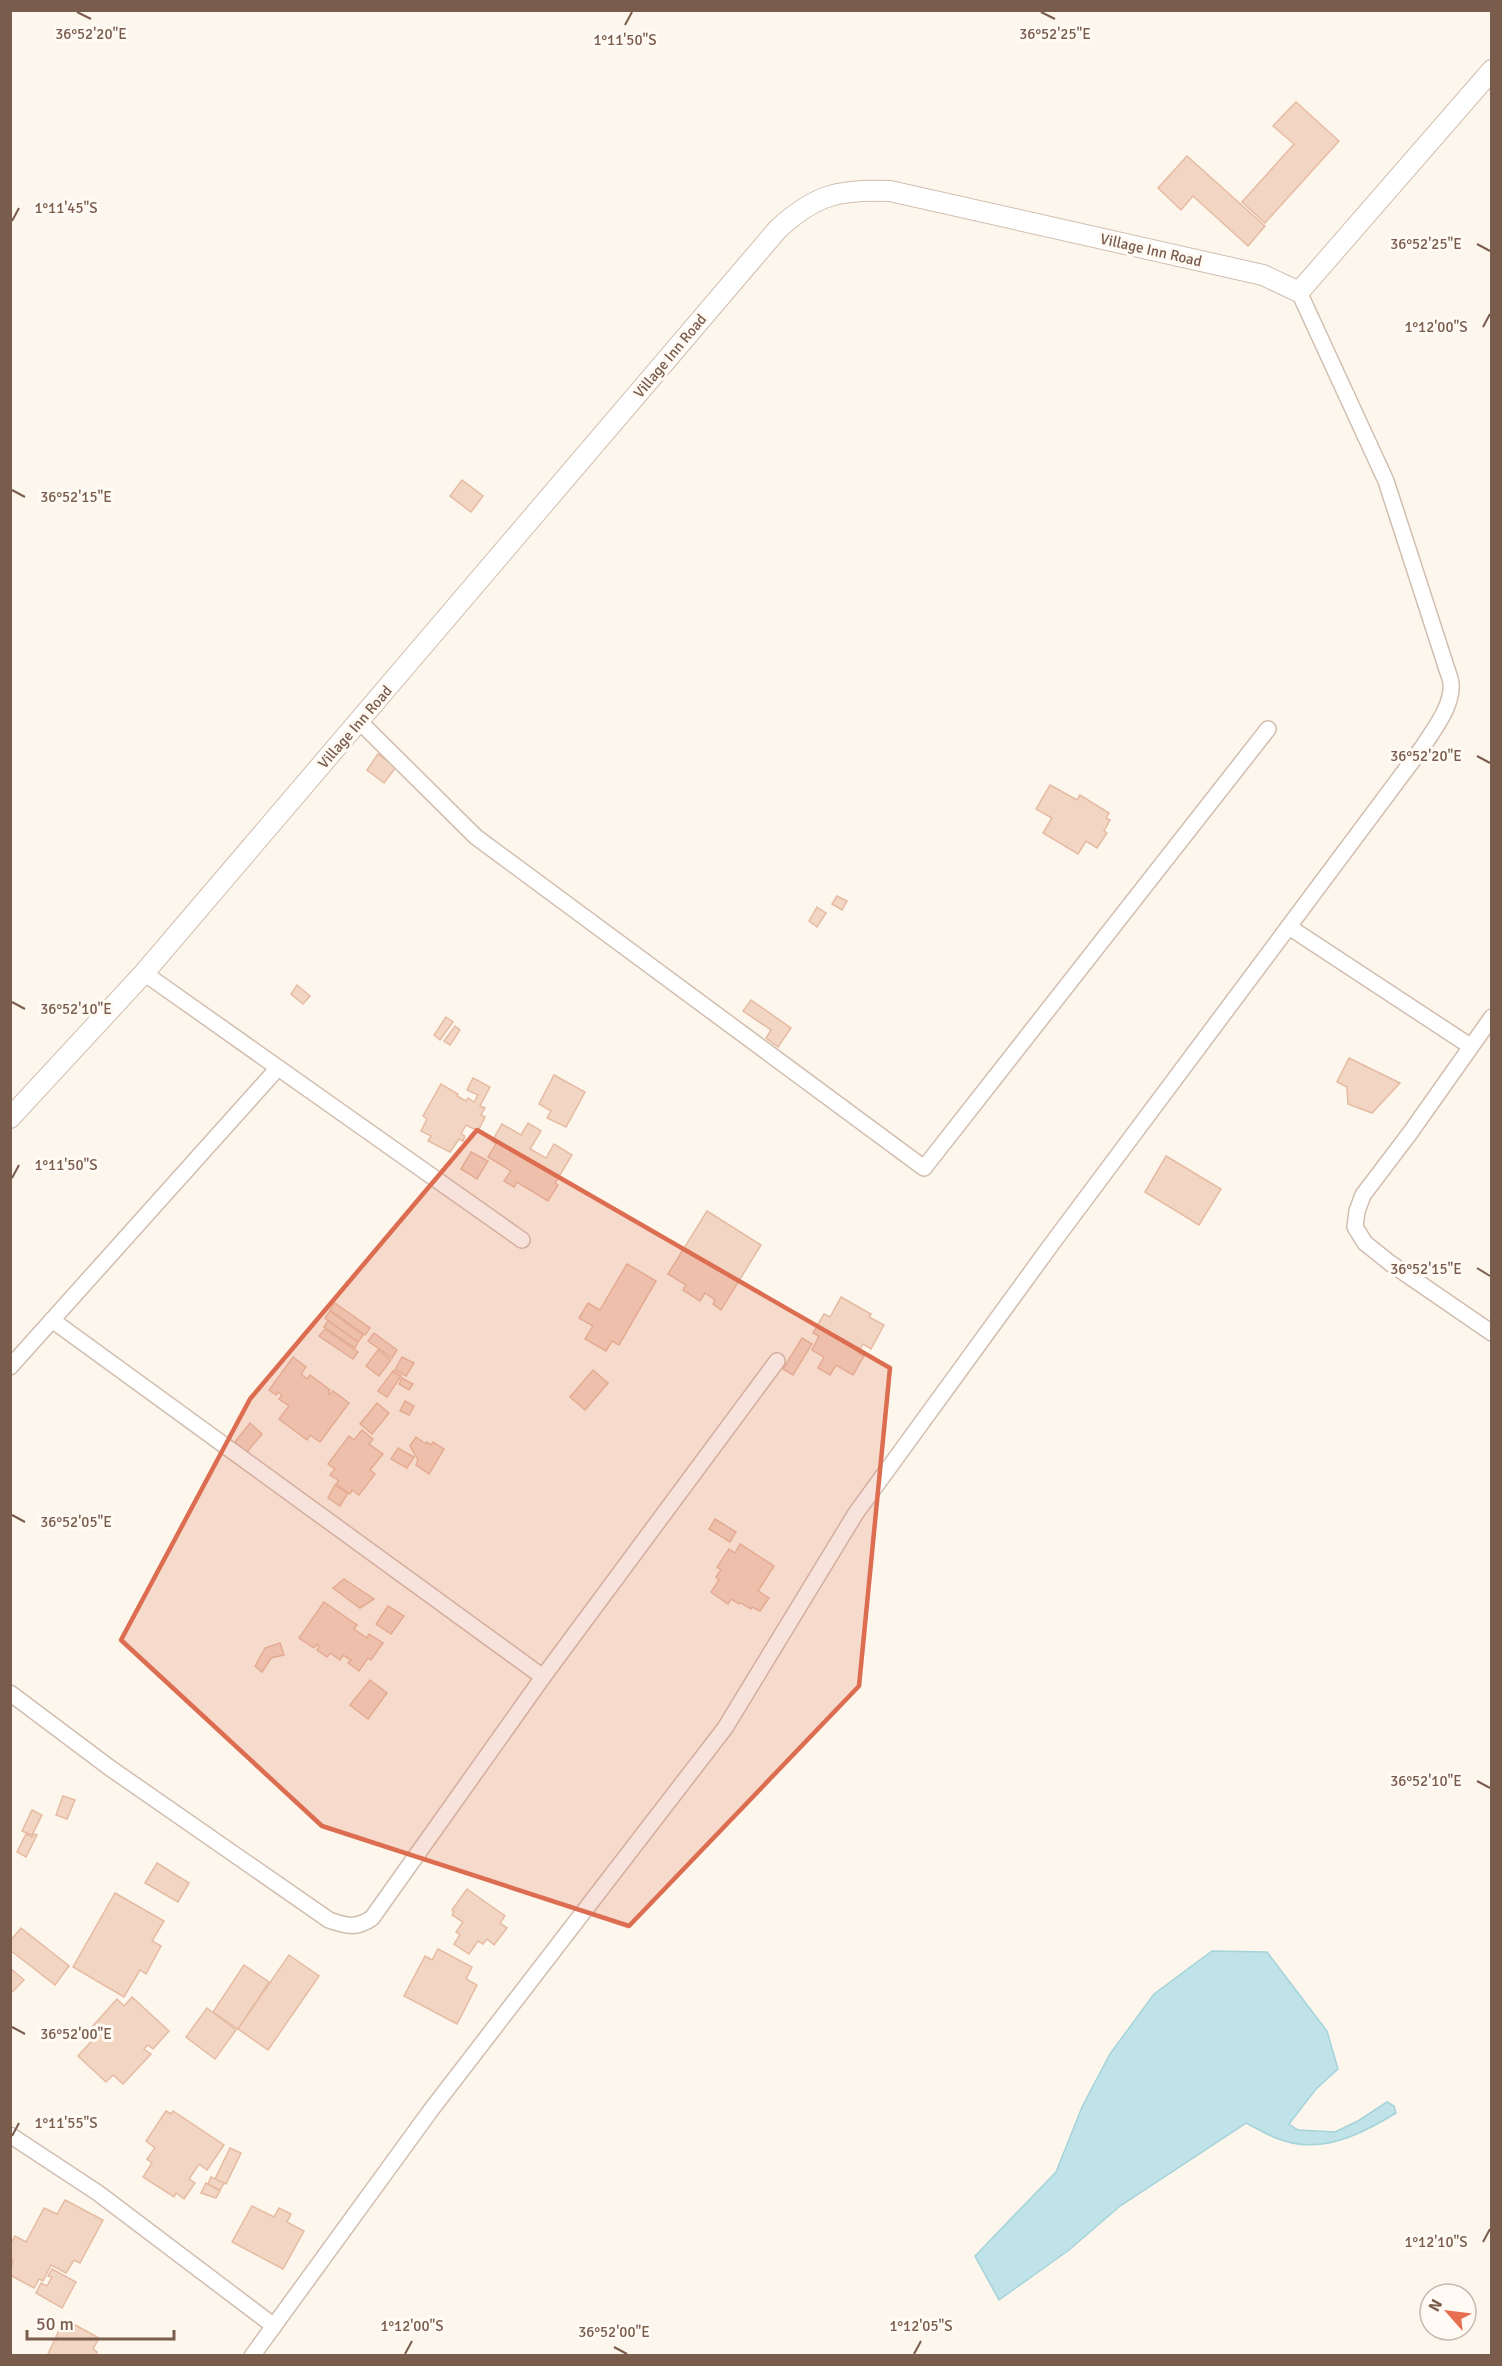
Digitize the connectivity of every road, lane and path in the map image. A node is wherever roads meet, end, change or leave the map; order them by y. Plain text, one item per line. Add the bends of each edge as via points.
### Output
1 (1491, 70) edge
2 (1299, 292) junction
3 (360, 722) junction
4 (1268, 729) dead end
5 (1289, 927) junction
6 (144, 973) junction
7 (1491, 1017) edge
8 (1470, 1046) junction
9 (277, 1069) junction
10 (10, 1118) edge
11 (522, 1240) dead end
12 (52, 1320) junction
13 (1491, 1332) edge
14 (777, 1362) dead end
15 (10, 1367) edge
16 (543, 1677) junction
17 (10, 1693) edge
18 (10, 2135) edge
19 (274, 2326) junction
20 (252, 2355) edge

1 - 2 street
2 - 3 street, Village Inn Road via 1263,275 890,191 857,189 815,200 778,229
2 - 5 street via 1386,481 1444,660 1450,694 1439,722 1422,748
3 - 4 street via 476,837 924,1168
3 - 6 street, Village Inn Road
5 - 8 street
5 - 19 street via 856,1513 725,1728 431,2110
6 - 9 street
6 - 10 street, Village Inn Road
7 - 8 street
8 - 13 street via 1363,1195 1355,1227 1381,1257
9 - 11 street
9 - 12 street
12 - 15 street
12 - 16 street
14 - 16 street
16 - 17 street via 372,1918 361,1925 348,1926 329,1920 110,1768
18 - 19 street via 98,2193
19 - 20 street

